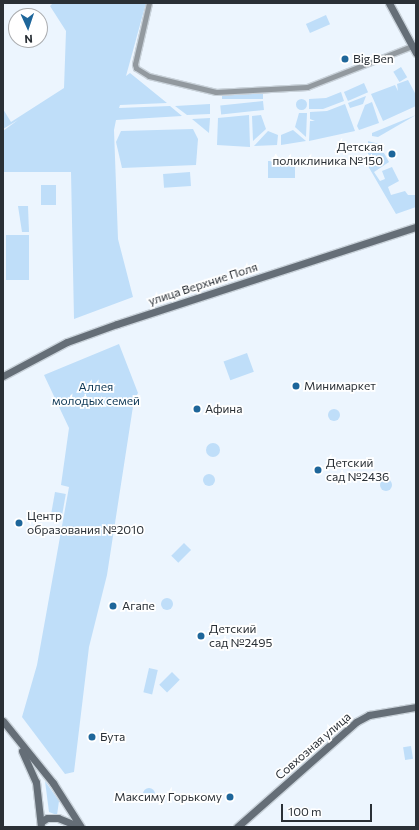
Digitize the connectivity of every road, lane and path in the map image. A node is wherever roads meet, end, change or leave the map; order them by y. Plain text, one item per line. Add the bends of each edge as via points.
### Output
1 (149, 3) edge
2 (389, 3) edge
3 (412, 46) junction
4 (416, 53) edge
5 (416, 227) edge
6 (3, 376) edge
7 (416, 707) edge
8 (3, 721) edge
9 (12, 733) junction
10 (41, 825) edge
11 (81, 827) edge
12 (237, 827) edge

1 - 3 street via 136,68 149,76 216,92 307,87
2 - 3 main road
3 - 4 main road
5 - 6 main road, улица Верхние Поля via 117,324 68,342
7 - 12 main road, Совхозная улица via 369,715 356,722
8 - 9 main road
9 - 10 main road via 36,782
9 - 11 main road via 53,784
10 - 11 main road via 46,818 58,818

